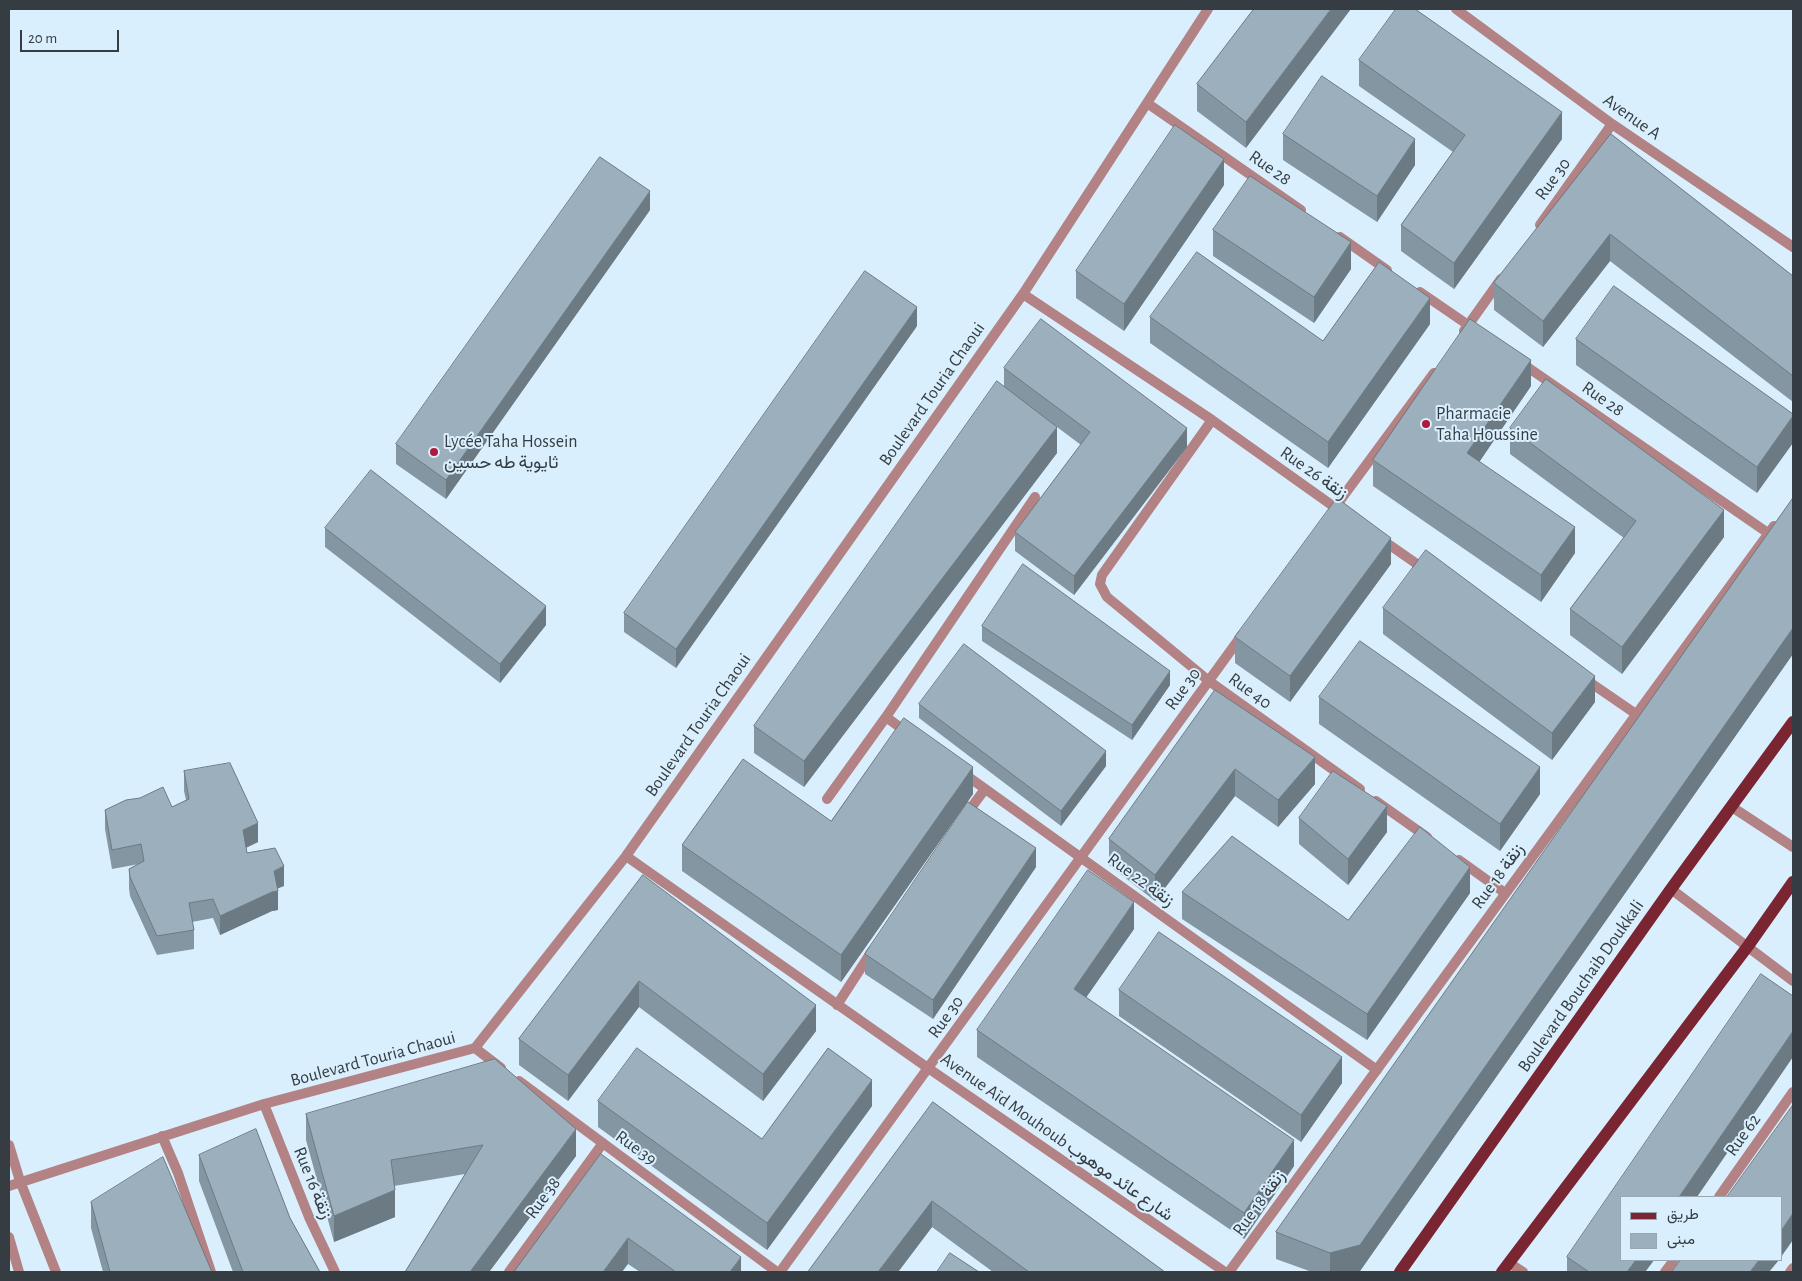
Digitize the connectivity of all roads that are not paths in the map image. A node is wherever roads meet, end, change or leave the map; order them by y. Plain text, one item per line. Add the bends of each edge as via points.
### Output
1 (1208, 9) edge
2 (1456, 9) edge
3 (1147, 103) junction
4 (1612, 124) junction
5 (1308, 214) edge
6 (1332, 231) edge
7 (1532, 237) edge
8 (1793, 247) edge
9 (1508, 269) edge
10 (1396, 276) edge
11 (1412, 287) edge
12 (1023, 294) junction
13 (1468, 326) junction
14 (1484, 337) edge
15 (1456, 342) edge
16 (1508, 354) edge
17 (1439, 365) edge
18 (1212, 420) junction
19 (1035, 497) edge
20 (1332, 512) junction
21 (1351, 519) edge
22 (1778, 520) edge
23 (1768, 533) junction
24 (1376, 536) edge
25 (1432, 575) edge
26 (1249, 626) edge
27 (1579, 675) edge
28 (1209, 681) junction
29 (1636, 714) junction
30 (886, 717) junction
31 (1793, 722) edge
32 (916, 739) edge
33 (955, 767) edge
34 (986, 789) junction
35 (827, 799) dead end
36 (1732, 808) junction
37 (958, 827) edge
38 (1433, 842) edge
39 (1793, 847) edge
40 (1449, 853) edge
41 (626, 856) junction
42 (1081, 858) junction
43 (1793, 882) edge
44 (1671, 889) junction
45 (1505, 893) junction
46 (875, 946) edge
47 (1748, 946) junction
48 (1793, 981) edge
49 (837, 1004) junction
50 (475, 1048) junction
51 (928, 1068) junction
52 (1377, 1070) junction
53 (1793, 1092) edge
54 (264, 1104) junction
55 (162, 1136) junction
56 (9, 1144) edge
57 (603, 1144) junction
58 (20, 1181) junction
59 (9, 1186) edge
60 (1719, 1196) edge
61 (9, 1237) edge
62 (1673, 1261) edge
63 (1505, 1268) edge
64 (1793, 1268) edge
65 (19, 1272) edge
66 (56, 1272) edge
67 (211, 1272) edge
68 (335, 1272) edge
69 (509, 1272) edge
70 (779, 1272) edge
71 (1227, 1272) edge
72 (1400, 1272) edge
73 (1523, 1272) edge
74 (1666, 1272) edge
75 (1790, 1272) edge

1 - 3 street, Boulevard Touria Chaoui
2 - 4 street, Avenue A
3 - 5 street, Rue 28
3 - 12 street, Boulevard Touria Chaoui
4 - 7 street, Rue 30
4 - 8 street, Avenue A
6 - 10 street
9 - 13 street
11 - 13 street
12 - 18 street, Rue 26 زنقة
12 - 41 street, Boulevard Touria Chaoui
13 - 14 street
13 - 15 street
16 - 23 street, Rue 28
17 - 20 street
18 - 20 street, Rue 26 زنقة
18 - 28 street, Rue 40 via 1102,575 1100,584 1107,597
19 - 30 street
20 - 21 street, Rue 26 زنقة
22 - 23 street, Rue 18 زنقة
23 - 29 street, Rue 18 زنقة
24 - 25 street
26 - 28 street, Rue 30
27 - 29 street
28 - 38 street, Rue 40
28 - 42 street, Rue 30
29 - 45 street, Rue 18 زنقة
30 - 32 street
30 - 35 street
31 - 36 main road, Boulevard Bouchaib Doukkali
33 - 34 street, Rue 22 زنقة
34 - 37 street
34 - 42 street, Rue 22 زنقة
36 - 39 street
36 - 44 main road, Boulevard Bouchaib Doukkali
40 - 45 street
41 - 49 street, Avenue Aïd Mouhoub شارع عائد موهوب
41 - 50 street, Boulevard Touria Chaoui
42 - 51 street, Rue 30
42 - 52 street, Rue 22 زنقة
43 - 47 main road
44 - 47 street
44 - 72 main road, Boulevard Bouchaib Doukkali
45 - 52 street, Rue 18 زنقة
46 - 49 street
47 - 48 street
47 - 63 main road
49 - 51 street, Avenue Aïd Mouhoub شارع عائد موهوب
50 - 54 street, Boulevard Touria Chaoui
50 - 57 street, Rue 39
51 - 70 street, Rue 30
51 - 71 street, Avenue Aïd Mouhoub شارع عائد موهوب
52 - 71 street, Rue 18 زنقة
53 - 60 street, Rue 62
54 - 55 street, Boulevard Touria Chaoui
54 - 68 street, Rue 16 زنقة
55 - 58 street, Boulevard Touria Chaoui
55 - 67 street via 178,1173
56 - 58 street
57 - 69 street, Rue 38
57 - 70 street, Rue 39
58 - 59 street, Boulevard Touria Chaoui
58 - 66 street
61 - 65 street
62 - 74 street
63 - 73 street
64 - 75 street

